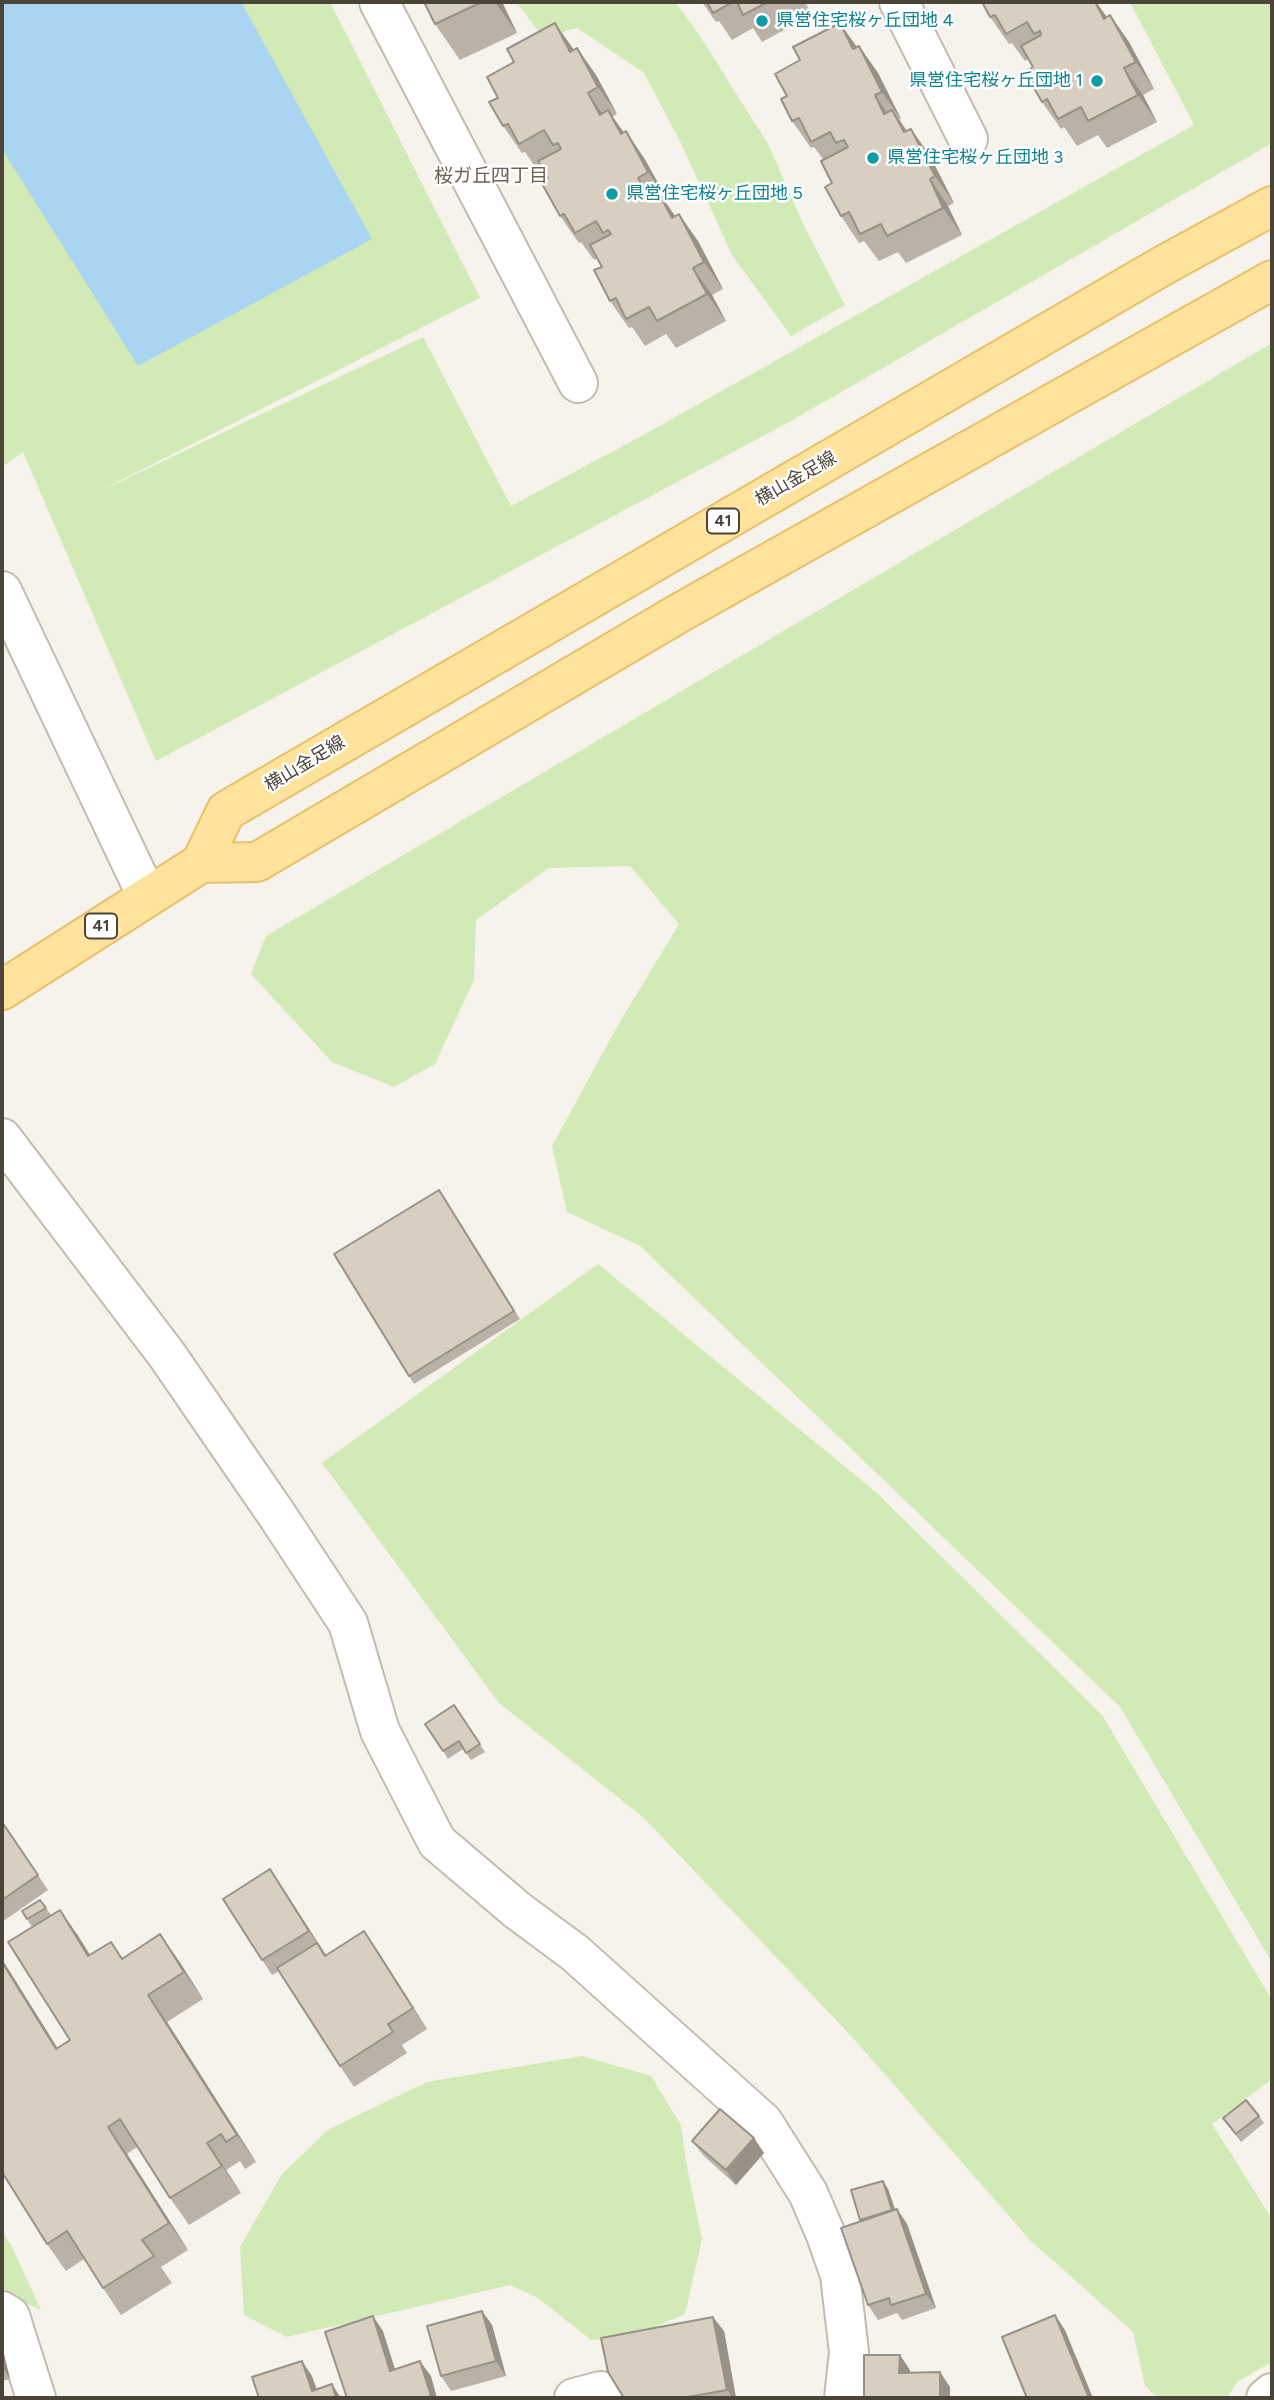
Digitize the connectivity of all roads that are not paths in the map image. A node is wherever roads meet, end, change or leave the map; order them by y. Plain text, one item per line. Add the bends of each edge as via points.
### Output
1 (379, 2) edge
2 (900, 2) edge
3 (968, 139) dead end
4 (1272, 206) edge
5 (1272, 280) edge
6 (578, 383) dead end
7 (2, 591) edge
8 (201, 863) junction
9 (147, 896) junction
10 (2, 990) edge
11 (2, 1138) edge
12 (2, 2311) edge
13 (1272, 2393) edge
14 (36, 2398) edge
15 (574, 2398) edge
16 (606, 2398) edge
17 (844, 2398) edge
18 (1266, 2398) edge

1 - 6 street
2 - 3 street
4 - 8 main road, 横山金足線 / 41 via 226,811
5 - 8 main road via 681,612 257,862
7 - 9 street
8 - 9 main road, 41
9 - 10 main road, 41
11 - 17 street via 167,1355 348,1623 380,1731 437,1842 575,1953 764,2122 808,2193 840,2275 849,2352
12 - 14 street via 10,2316
13 - 18 street
15 - 16 street via 601,2391

